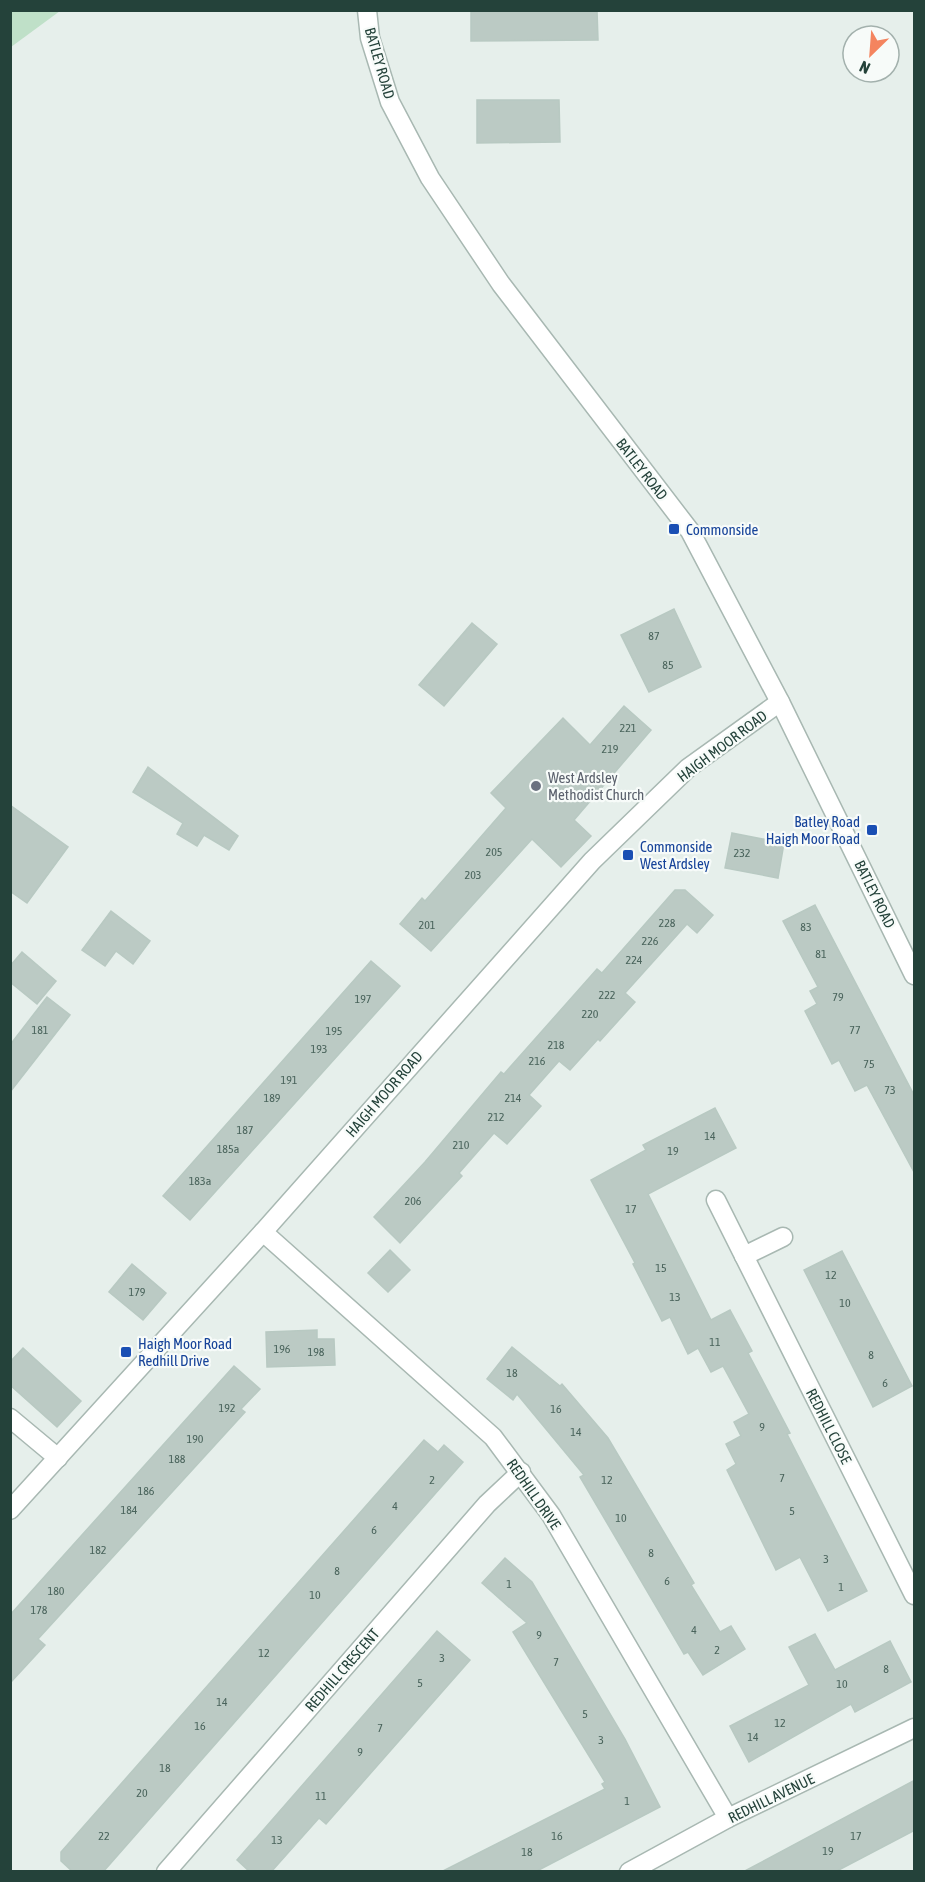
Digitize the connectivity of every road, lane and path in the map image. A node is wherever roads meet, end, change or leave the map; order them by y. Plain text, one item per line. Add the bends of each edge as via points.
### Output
1 (366, 10) edge
2 (780, 702) junction
3 (915, 975) edge
4 (716, 1200) dead end
5 (263, 1232) junction
6 (783, 1237) dead end
7 (744, 1256) junction
8 (10, 1418) edge
9 (58, 1458) junction
10 (521, 1472) junction
11 (10, 1510) edge
12 (915, 1595) edge
13 (915, 1728) edge
14 (728, 1818) junction
15 (166, 1872) edge
16 (629, 1872) edge

1 - 2 street, BATLEY ROAD via 370,38 390,102 430,178 501,284 690,531
2 - 3 street, BATLEY ROAD
2 - 5 street, HAIGH MOOR ROAD via 688,768 592,861
4 - 7 street, REDHILL CLOSE
5 - 9 street, HAIGH MOOR ROAD
5 - 10 street, REDHILL DRIVE via 493,1437
6 - 7 street
7 - 12 street, REDHILL CLOSE
8 - 9 street
9 - 11 street, HAIGH MOOR ROAD
10 - 14 street, REDHILL DRIVE via 551,1515
10 - 15 street, REDHILL CRESCENT via 487,1504
13 - 14 street, REDHILL AVENUE
14 - 16 street, REDHILL AVENUE

